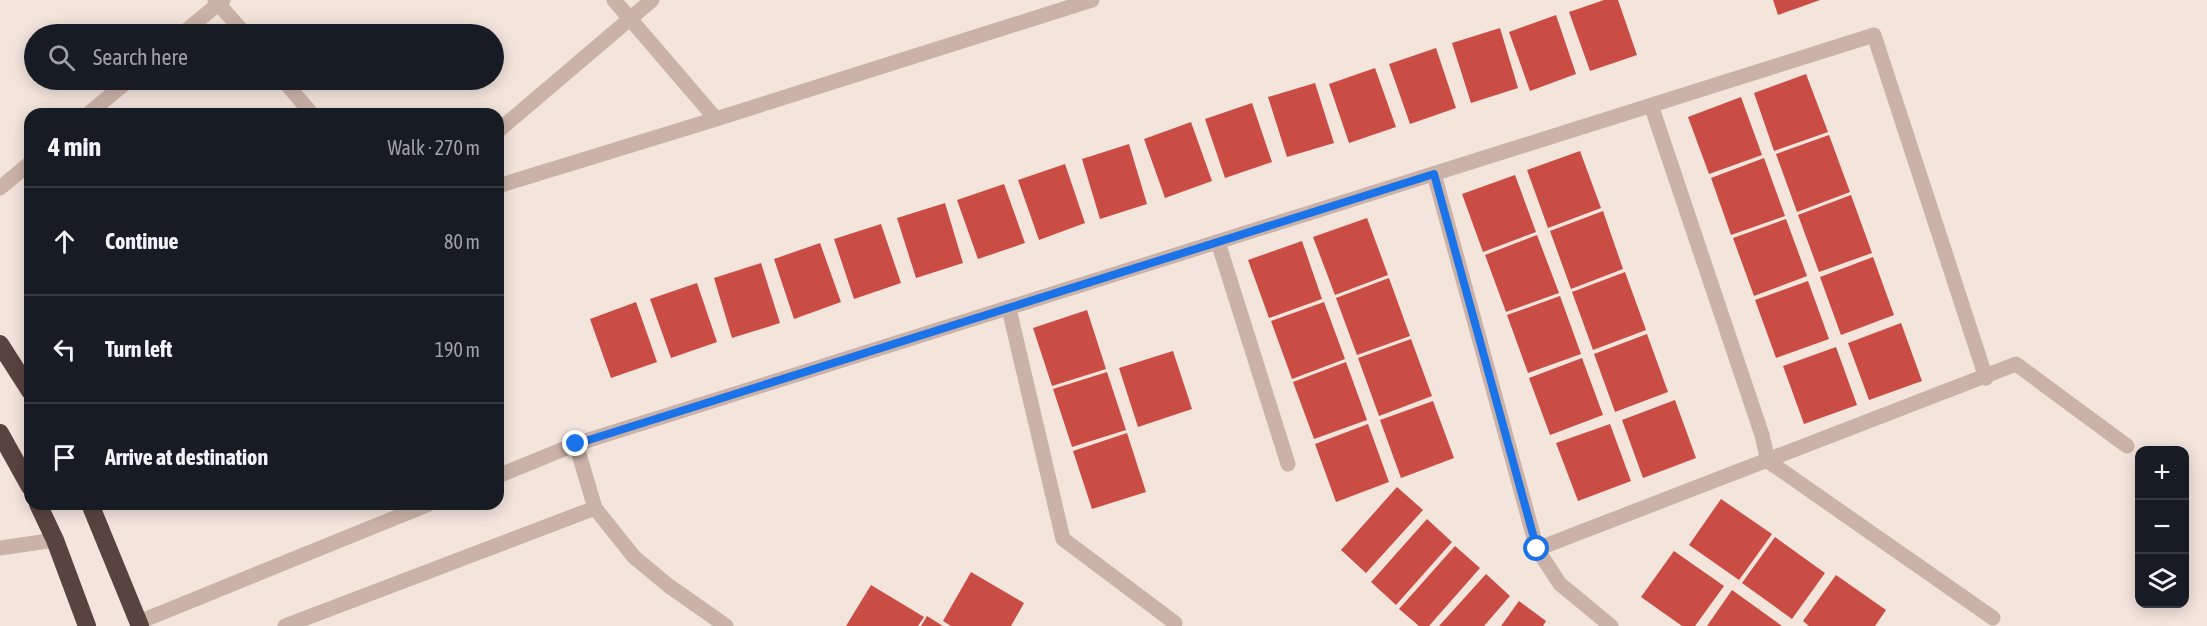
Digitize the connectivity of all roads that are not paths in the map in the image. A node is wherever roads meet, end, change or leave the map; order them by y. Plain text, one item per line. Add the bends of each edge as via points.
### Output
1 (614, 0) edge
2 (652, 0) edge
3 (1092, 0) edge
4 (219, 1) edge
5 (630, 19) junction
6 (193, 24) edge
7 (237, 24) edge
8 (117, 90) edge
9 (292, 90) edge
10 (1651, 105) junction
11 (95, 108) edge
12 (307, 108) edge
13 (716, 119) junction
14 (504, 126) edge
15 (24, 168) edge
16 (1434, 174) junction
17 (504, 184) edge
18 (0, 188) edge
19 (1218, 242) junction
20 (1009, 309) junction
21 (0, 344) edge
22 (1986, 378) junction
23 (24, 382) edge
24 (0, 433) edge
25 (576, 444) junction
26 (2127, 446) dead end
27 (1768, 461) junction
28 (1288, 464) dead end
29 (504, 474) edge
30 (24, 476) edge
31 (595, 508) junction
32 (41, 510) edge
33 (92, 510) edge
34 (415, 510) edge
35 (55, 540) junction
36 (0, 548) edge
37 (1537, 549) junction
38 (1993, 618) dead end
39 (1175, 623) dead end
40 (140, 624) edge
41 (87, 626) edge
42 (285, 626) edge
43 (726, 626) edge
44 (1611, 626) edge

1 - 5 street
2 - 5 street
3 - 13 street
4 - 6 street
4 - 7 street
5 - 13 street
5 - 14 street
8 - 11 street
9 - 12 street
10 - 16 street
10 - 22 street via 1874,35
10 - 27 street
13 - 17 street
15 - 18 street
16 - 19 street
16 - 37 street
19 - 20 street
19 - 28 street
20 - 25 street
20 - 39 street via 1063,539
21 - 23 highway
22 - 26 street via 2016,364
22 - 27 street
24 - 30 highway
25 - 29 street
25 - 31 street
27 - 37 street
27 - 38 street
31 - 42 street
31 - 43 street via 634,557
32 - 35 highway
33 - 40 highway
34 - 40 street
35 - 36 street
35 - 41 highway
37 - 44 street via 1560,584

